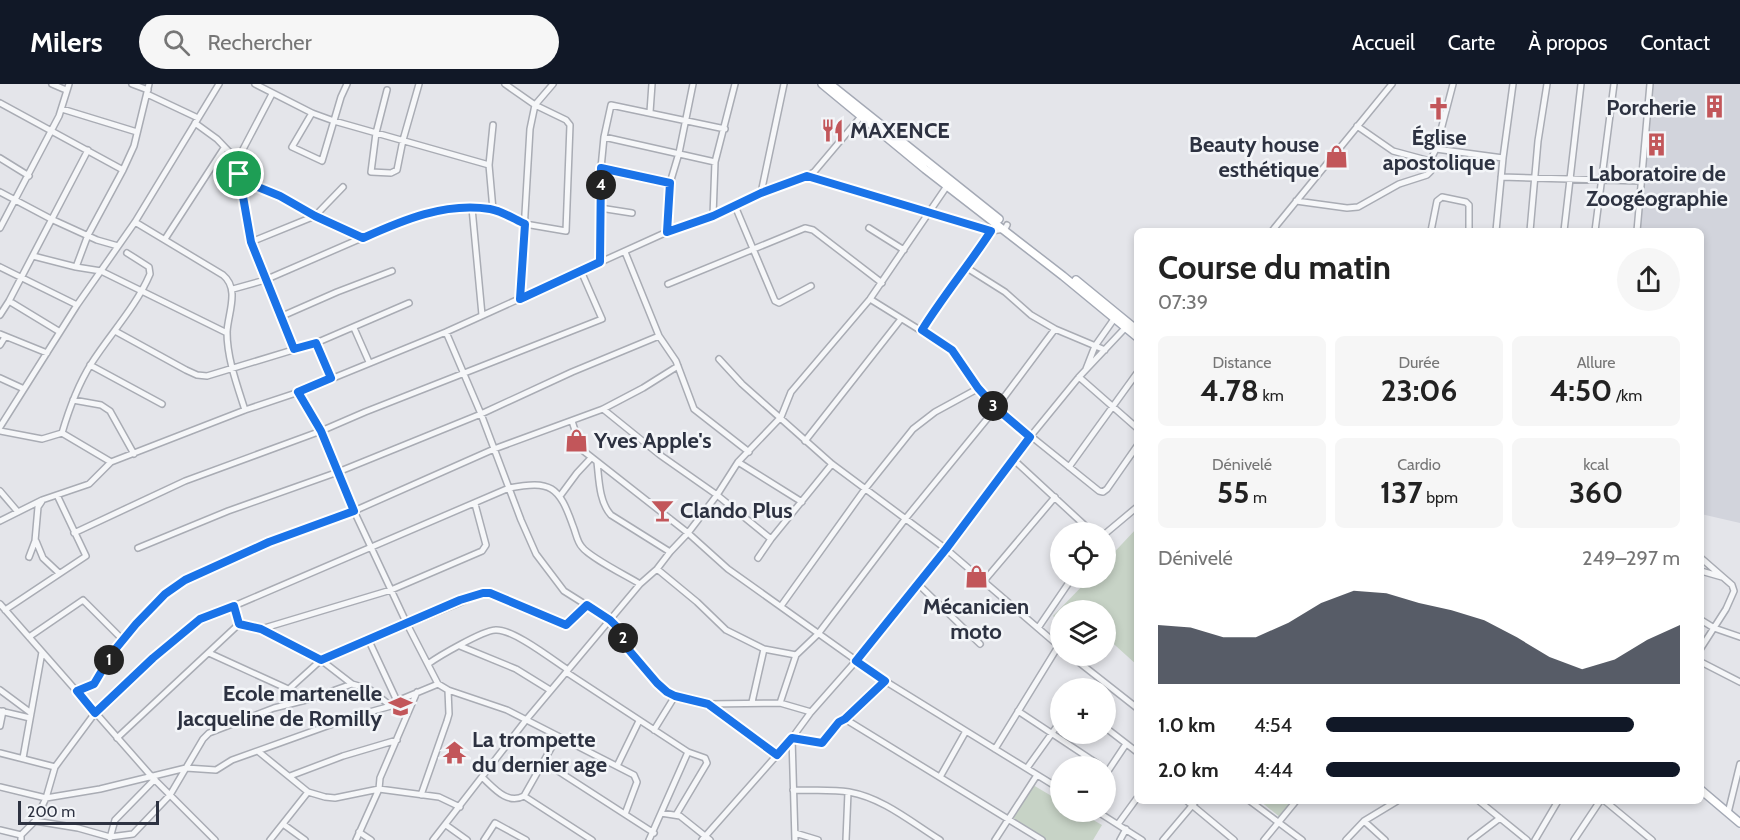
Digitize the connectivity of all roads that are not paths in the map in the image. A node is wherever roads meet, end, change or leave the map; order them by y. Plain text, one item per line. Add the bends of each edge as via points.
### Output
1 (52, 84) edge
2 (132, 84) edge
3 (255, 84) edge
4 (347, 84) edge
5 (419, 84) edge
6 (505, 84) edge
7 (554, 84) edge
8 (652, 84) edge
9 (693, 84) edge
10 (735, 84) edge
11 (784, 84) edge
12 (822, 84) edge
13 (830, 84) edge
14 (1392, 84) edge
15 (1453, 84) edge
16 (1513, 84) edge
17 (1547, 84) edge
18 (1581, 84) edge
19 (1614, 84) edge
20 (1650, 84) edge
21 (216, 85) edge
22 (67, 87) edge
23 (148, 89) edge
24 (387, 90) dead end
25 (272, 94) junction
26 (0, 103) edge
27 (535, 105) junction
28 (62, 109) junction
29 (650, 112) junction
30 (312, 113) junction
31 (863, 114) junction
32 (197, 120) junction
33 (334, 121) junction
34 (686, 121) junction
35 (493, 125) dead end
36 (1357, 126) junction
37 (725, 129) junction
38 (52, 131) junction
39 (137, 132) junction
40 (376, 133) junction
41 (604, 137) junction
42 (403, 140) junction
43 (224, 148) junction
44 (1436, 149) junction
45 (88, 150) junction
46 (679, 153) junction
47 (0, 158) edge
48 (1503, 158) junction
49 (238, 161) junction
50 (1430, 161) junction
51 (715, 162) junction
52 (489, 165) junction
53 (601, 168) junction
54 (123, 170) junction
55 (239, 174) junction
56 (29, 176) junction
57 (807, 176) junction
58 (1501, 177) junction
59 (1535, 178) junction
60 (1570, 180) junction
61 (1603, 181) junction
62 (1641, 181) junction
63 (949, 182) junction
64 (670, 183) junction
65 (343, 187) dead end
66 (0, 192) edge
67 (761, 193) junction
68 (1296, 201) junction
69 (15, 202) junction
70 (735, 206) junction
71 (472, 208) junction
72 (600, 208) junction
73 (493, 210) junction
74 (632, 213) dead end
75 (928, 213) junction
76 (315, 216) junction
77 (713, 216) junction
78 (51, 219) junction
79 (135, 222) junction
80 (525, 224) junction
81 (1006, 227) junction
82 (0, 228) edge
83 (869, 228) dead end
84 (1274, 228) edge
85 (1432, 228) edge
86 (1469, 228) edge
87 (1496, 228) edge
88 (1530, 228) edge
89 (1564, 228) edge
90 (1595, 228) edge
91 (1637, 228) edge
92 (991, 231) junction
93 (667, 232) junction
94 (88, 235) junction
95 (363, 238) junction
96 (165, 239) junction
97 (251, 242) junction
98 (118, 246) junction
99 (753, 248) junction
100 (904, 250) junction
101 (625, 252) junction
102 (127, 254) dead end
103 (33, 256) junction
104 (600, 262) junction
105 (0, 267) edge
106 (76, 267) junction
107 (967, 268) junction
108 (101, 271) junction
109 (392, 271) dead end
110 (581, 271) junction
111 (21, 277) junction
112 (265, 280) junction
113 (882, 283) junction
114 (668, 284) dead end
115 (811, 286) dead end
116 (232, 289) junction
117 (141, 291) junction
118 (520, 299) junction
119 (870, 299) junction
120 (9, 301) junction
121 (409, 303) dead end
122 (77, 305) junction
123 (0, 315) edge
124 (482, 315) junction
125 (280, 317) junction
126 (901, 319) junction
127 (1114, 319) junction
128 (1127, 326) junction
129 (354, 328) junction
130 (1055, 329) junction
131 (1134, 329) edge
132 (922, 330) junction
133 (115, 331) junction
134 (60, 332) junction
135 (446, 332) junction
136 (227, 333) junction
137 (1134, 334) edge
138 (3, 335) edge
139 (659, 336) junction
140 (316, 343) junction
141 (0, 345) edge
142 (1095, 346) junction
143 (294, 349) junction
144 (1105, 350) junction
145 (47, 353) junction
146 (719, 359) dead end
147 (369, 362) junction
148 (90, 365) junction
149 (678, 366) junction
150 (232, 370) junction
151 (1085, 371) junction
152 (464, 373) junction
153 (1079, 377) junction
154 (1134, 377) edge
155 (0, 378) edge
156 (331, 378) junction
157 (978, 388) junction
158 (24, 389) junction
159 (298, 392) junction
160 (73, 400) junction
161 (162, 404) dead end
162 (1113, 407) junction
163 (996, 408) junction
164 (603, 409) junction
165 (245, 410) junction
166 (481, 414) junction
167 (781, 417) junction
168 (572, 421) junction
169 (1134, 425) edge
170 (0, 429) edge
171 (321, 431) junction
172 (62, 433) junction
173 (1030, 437) junction
174 (805, 441) junction
175 (494, 449) junction
176 (1134, 450) edge
177 (748, 452) junction
178 (134, 454) junction
179 (594, 460) junction
180 (1014, 460) junction
181 (111, 462) junction
182 (738, 462) junction
183 (832, 464) junction
184 (1069, 466) junction
185 (338, 472) junction
186 (509, 488) junction
187 (865, 489) junction
188 (0, 491) edge
189 (57, 495) junction
190 (717, 495) junction
191 (560, 496) junction
192 (1055, 497) junction
193 (42, 500) junction
194 (802, 502) junction
195 (475, 504) junction
196 (1134, 509) edge
197 (354, 511) junction
198 (18, 512) junction
199 (906, 518) junction
200 (0, 521) edge
201 (1081, 522) edge
202 (1116, 524) edge
203 (688, 532) junction
204 (74, 533) junction
205 (771, 539) junction
206 (35, 541) junction
207 (138, 548) dead end
208 (371, 548) junction
209 (946, 549) junction
210 (670, 552) junction
211 (29, 557) dead end
212 (758, 558) dead end
213 (1704, 561) edge
214 (657, 569) junction
215 (1704, 572) edge
216 (59, 573) junction
217 (1723, 577) junction
218 (984, 581) junction
219 (917, 583) junction
220 (640, 584) junction
221 (1065, 588) edge
222 (391, 590) junction
223 (0, 604) edge
224 (587, 605) junction
225 (234, 606) junction
226 (781, 606) junction
227 (5, 610) junction
228 (610, 620) junction
229 (1704, 622) edge
230 (239, 624) junction
231 (407, 624) junction
232 (1038, 628) junction
233 (1714, 628) junction
234 (261, 629) junction
235 (818, 634) junction
236 (30, 637) junction
237 (1740, 637) edge
238 (1050, 638) edge
239 (123, 640) junction
240 (369, 641) junction
241 (1704, 643) edge
242 (980, 644) dead end
243 (460, 646) junction
244 (764, 649) junction
245 (42, 652) junction
246 (209, 653) junction
247 (796, 655) junction
248 (321, 660) junction
249 (856, 661) junction
250 (1050, 661) edge
251 (428, 664) junction
252 (1704, 664) edge
253 (1084, 666) edge
254 (567, 671) junction
255 (885, 681) junction
256 (1740, 682) edge
257 (352, 684) junction
258 (438, 684) junction
259 (289, 689) junction
260 (0, 690) edge
261 (448, 690) junction
262 (550, 690) junction
263 (77, 691) junction
264 (417, 693) junction
265 (675, 696) junction
266 (310, 699) junction
267 (397, 700) junction
268 (752, 702) junction
269 (780, 703) junction
270 (708, 704) junction
271 (391, 706) junction
272 (1134, 706) edge
273 (1, 711) edge
274 (1018, 711) junction
275 (811, 712) junction
276 (95, 713) junction
277 (31, 715) junction
278 (845, 719) junction
279 (526, 720) junction
280 (639, 722) junction
281 (0, 726) edge
282 (654, 730) junction
283 (966, 731) junction
284 (1050, 734) edge
285 (558, 736) junction
286 (1116, 736) edge
287 (117, 738) junction
288 (792, 738) junction
289 (1050, 738) edge
290 (397, 740) junction
291 (1066, 744) edge
292 (1126, 744) junction
293 (995, 750) junction
294 (1134, 750) edge
295 (259, 752) junction
296 (688, 752) junction
297 (0, 753) edge
298 (777, 755) junction
299 (1085, 756) edge
300 (23, 758) junction
301 (1116, 758) edge
302 (544, 762) junction
303 (1740, 764) edge
304 (617, 766) junction
305 (55, 767) junction
306 (186, 768) junction
307 (1027, 768) junction
308 (1037, 775) junction
309 (290, 776) junction
310 (482, 777) junction
311 (940, 777) junction
312 (153, 778) junction
313 (1050, 783) edge
314 (0, 787) edge
315 (378, 789) junction
316 (793, 790) junction
317 (308, 792) junction
318 (848, 792) junction
319 (1704, 793) edge
320 (170, 795) junction
321 (421, 795) junction
322 (524, 796) junction
323 (46, 798) junction
324 (1704, 799) edge
325 (1134, 802) edge
326 (1190, 804) edge
327 (1194, 804) edge
328 (1254, 804) edge
329 (1293, 804) edge
330 (1392, 804) edge
331 (1483, 804) edge
332 (1556, 804) edge
333 (1598, 804) edge
334 (1609, 804) edge
335 (460, 807) junction
336 (661, 813) junction
337 (1728, 813) junction
338 (624, 814) junction
339 (676, 814) junction
340 (1500, 818) junction
341 (1006, 819) junction
342 (35, 821) junction
343 (1364, 821) junction
344 (1115, 822) edge
345 (1277, 823) junction
346 (1740, 823) edge
347 (1118, 824) junction
348 (283, 825) junction
349 (446, 825) junction
350 (1126, 829) junction
351 (1740, 829) edge
352 (0, 830) edge
353 (359, 832) junction
354 (654, 833) junction
355 (795, 837) edge
356 (21, 838) edge
357 (110, 838) edge
358 (706, 839) edge
359 (215, 840) edge
360 (270, 840) edge
361 (304, 840) edge
362 (356, 840) edge
363 (371, 840) edge
364 (433, 840) edge
365 (467, 840) edge
366 (484, 840) edge
367 (526, 840) edge
368 (592, 840) edge
369 (650, 840) edge
370 (818, 840) edge
371 (846, 840) edge
372 (940, 840) edge
373 (995, 840) edge
374 (1042, 840) edge
375 (1120, 840) edge
376 (1142, 840) edge
377 (1163, 840) edge
378 (1234, 840) edge
379 (1264, 840) edge
380 (1302, 840) edge
381 (1346, 840) edge
382 (1385, 840) edge
383 (1471, 840) edge
384 (1527, 840) edge
385 (1535, 840) edge
386 (1574, 840) edge
387 (1652, 840) edge

1 - 22 street
2 - 23 street
3 - 25 street
4 - 33 street
5 - 42 street
6 - 27 street
7 - 27 street
8 - 29 street
9 - 34 street
10 - 37 street
11 - 67 street
12 - 31 main road
13 - 31 main road
14 - 36 street
15 - 44 street
16 - 48 street
17 - 59 street
18 - 60 street
19 - 61 street
20 - 62 street
21 - 32 street
22 - 28 street
23 - 32 street
23 - 39 street
24 - 40 street
25 - 30 street
25 - 49 street
26 - 38 street
27 - 80 street
27 - 80 street via 570,125 566,231
28 - 38 street
28 - 39 street
29 - 34 street
29 - 41 street via 612,105
30 - 33 street
30 - 33 street via 292,147 319,161 324,159
31 - 57 street
31 - 63 main road
32 - 43 street
32 - 79 street
33 - 40 street
34 - 37 street
34 - 46 street
35 - 52 street
36 - 50 street via 1393,151
36 - 68 street
37 - 51 street
38 - 45 street
38 - 56 street
39 - 54 street
40 - 42 street
40 - 42 street via 371,172 397,170
41 - 46 street
41 - 53 street
42 - 52 street
43 - 49 street
43 - 96 street
44 - 48 street
44 - 50 street
45 - 54 street
45 - 78 street
46 - 51 street
46 - 64 street
47 - 56 street
48 - 58 street
49 - 55 street
50 - 68 street via 1431,171 1427,175 1399,184 1359,207
51 - 77 street
52 - 73 street
53 - 64 street
53 - 72 street
54 - 94 street
55 - 76 street
55 - 97 street
56 - 69 street
57 - 67 street
57 - 75 street
58 - 59 street
58 - 87 street
59 - 60 street
59 - 88 street
60 - 61 street
60 - 89 street
61 - 62 street
61 - 90 street
62 - 91 street
63 - 75 street
63 - 81 main road
64 - 93 street
65 - 76 street
66 - 69 street
67 - 70 street
68 - 84 street
69 - 78 street
69 - 82 street
70 - 77 street
70 - 99 street
71 - 73 street
71 - 95 street via 445,209 414,217
71 - 124 street
72 - 74 street
72 - 104 street
73 - 80 street
75 - 92 street
75 - 100 street
76 - 95 street
76 - 97 street
77 - 93 street
78 - 94 street
78 - 103 street
79 - 96 street
79 - 98 street
80 - 118 street
81 - 92 street
81 - 127 main road
81 - 128 main road
83 - 100 street
85 - 86 street via 1437,201 1442,197 1469,205
92 - 107 street
93 - 101 street
94 - 98 street
94 - 106 street
95 - 112 street
96 - 116 street via 223,275
97 - 112 street
98 - 108 street
99 - 113 street via 805,228 813,230
99 - 114 street
99 - 115 street via 774,301 779,303
100 - 113 street
101 - 104 street
101 - 139 street
102 - 117 street via 149,267 150,274
103 - 106 street
103 - 111 street
104 - 110 street
105 - 111 street
106 - 108 street
107 - 130 street
107 - 132 street
108 - 117 street
108 - 122 street
109 - 125 street
110 - 118 street
110 - 152 street via 602,319
111 - 120 street
111 - 122 street
112 - 116 street
112 - 125 street
113 - 119 street
116 - 136 street
117 - 133 street
117 - 136 street
118 - 124 street
119 - 126 street
119 - 167 street via 791,392
120 - 123 street
120 - 134 street
121 - 129 street
122 - 134 street
124 - 135 street
125 - 143 street
126 - 132 street
126 - 174 street
127 - 128 main road
127 - 142 street
128 - 131 main road
128 - 137 main road
128 - 144 street
129 - 140 street
129 - 147 street
130 - 142 street
130 - 163 street
132 - 157 street via 952,350
133 - 148 street
133 - 150 street via 197,375
134 - 145 street
135 - 147 street
135 - 152 street
136 - 150 street
138 - 141 street
138 - 145 street
139 - 149 street
139 - 166 street
140 - 143 street
140 - 156 street
142 - 144 street
142 - 151 street
143 - 150 street
144 - 151 street
145 - 158 street
146 - 167 street
147 - 156 street
148 - 160 street
148 - 161 street
149 - 164 street
149 - 177 street via 694,409
150 - 165 street
151 - 153 street
152 - 166 street
152 - 171 street
153 - 162 street
153 - 173 street
154 - 162 street
155 - 158 street
156 - 159 street
157 - 163 street
157 - 187 street via 924,419
158 - 170 street
159 - 165 street
159 - 171 street
160 - 172 street
160 - 178 street via 110,411
162 - 169 street
162 - 184 street
163 - 173 street
163 - 199 street
164 - 168 street
164 - 190 street
165 - 178 street
166 - 175 street
166 - 185 street
167 - 174 street
167 - 177 street
168 - 175 street
168 - 179 street via 581,449
170 - 172 street via 42,440
171 - 185 street
171 - 204 street via 185,481
172 - 181 street
173 - 180 street
173 - 184 street
174 - 183 street
175 - 186 street
175 - 197 street
176 - 184 street via 1103,492
177 - 182 street
178 - 181 street
179 - 191 street via 577,473
179 - 203 street
179 - 210 street via 606,510
180 - 192 street
180 - 209 street
181 - 189 street via 89,484
182 - 190 street
182 - 194 street
183 - 187 street
183 - 194 street
185 - 197 street
185 - 207 street
186 - 191 street via 542,484
186 - 195 street
186 - 224 street via 536,554 564,591
187 - 199 street
187 - 226 street
188 - 198 street
189 - 193 street
189 - 204 street
190 - 203 street
190 - 205 street
191 - 220 street via 580,546
192 - 201 street
192 - 218 street
193 - 198 street
193 - 206 street
194 - 205 street
195 - 208 street
195 - 222 street via 486,545 482,551
196 - 202 street
197 - 208 street
197 - 239 street via 193,575 165,594
198 - 200 street
199 - 209 street
199 - 235 street
203 - 210 street
203 - 226 street via 728,568
204 - 216 street via 86,556
205 - 212 street
206 - 211 street
206 - 216 street via 43,558
208 - 222 street
208 - 225 street
209 - 218 street
209 - 219 street
210 - 214 street
213 - 217 street
214 - 220 street
214 - 244 street via 726,630
215 - 217 street
216 - 227 street
217 - 233 street via 1734,591
218 - 232 street
219 - 242 street
219 - 249 street
220 - 228 street
221 - 232 street
222 - 231 street
222 - 234 street
223 - 227 street
224 - 228 street
224 - 231 street via 566,625 483,593
225 - 230 street
225 - 276 street via 200,619
226 - 235 street
227 - 236 street
228 - 254 street
228 - 265 street via 655,681
229 - 233 street
230 - 234 street
230 - 246 street
231 - 240 street
231 - 251 street
232 - 238 street
233 - 237 street
233 - 241 street
234 - 248 street
235 - 247 street
235 - 249 street
236 - 239 street via 83,600
236 - 245 street
239 - 263 street via 94,684
240 - 248 street
240 - 267 street
243 - 251 street
243 - 254 street via 496,629 536,648
243 - 262 street via 516,669
244 - 247 street
244 - 268 street
245 - 263 street
245 - 277 street
246 - 259 street
246 - 287 street
247 - 269 street
248 - 257 street
248 - 259 street
249 - 255 street
249 - 275 street
250 - 274 street
251 - 258 street
252 - 256 street
253 - 272 street
254 - 262 street
254 - 280 street
255 - 278 street
255 - 283 street
257 - 266 street
257 - 271 street via 369,689
258 - 261 street
258 - 264 street
259 - 266 street
260 - 277 street
261 - 279 street
261 - 321 street via 449,714
262 - 279 street
263 - 276 street
264 - 267 street
264 - 290 street
265 - 270 street
265 - 282 street
266 - 306 street via 274,708 209,734
267 - 271 street
268 - 269 street
268 - 270 street
269 - 275 street
270 - 298 street
271 - 295 street
273 - 277 street
273 - 281 street
274 - 284 street
274 - 293 street
275 - 288 street
276 - 287 street
276 - 305 street
277 - 300 street
278 - 288 street via 820,744
278 - 311 street
279 - 285 street
279 - 310 street
280 - 282 street
280 - 304 street
282 - 296 street
283 - 293 street
283 - 311 street
285 - 302 street
285 - 304 street
286 - 292 street
287 - 312 street
288 - 298 street
288 - 316 street
289 - 307 street
290 - 309 street
290 - 315 street
291 - 299 street
292 - 294 street
292 - 301 street
293 - 307 street
295 - 306 street via 232,760 216,771
295 - 309 street
296 - 336 street
296 - 339 street via 707,763
297 - 300 street
298 - 358 street
300 - 305 street
302 - 322 street
302 - 338 street
303 - 337 street
304 - 338 street via 637,779
305 - 323 street
306 - 312 street
306 - 320 street
307 - 308 street
308 - 313 street
308 - 341 street
309 - 317 street
310 - 322 street via 504,797
310 - 335 street
311 - 341 street
312 - 320 street
312 - 323 street
312 - 357 street via 115,820
314 - 323 street
315 - 317 street via 334,798
315 - 321 street
315 - 353 street
316 - 318 street
316 - 355 street
317 - 348 street
318 - 371 street
318 - 372 street via 886,806
319 - 337 main road
320 - 357 street via 133,834
320 - 359 street
321 - 335 street via 439,797
322 - 368 street
323 - 342 street
324 - 351 main road
325 - 347 street
326 - 377 street
327 - 378 street
328 - 345 street
329 - 345 street
330 - 343 street
331 - 340 street
332 - 385 street
333 - 386 street
334 - 387 street
335 - 349 street
336 - 339 street
336 - 354 street
337 - 346 main road
338 - 354 street
339 - 358 street
340 - 383 street
340 - 384 street
341 - 373 street
341 - 374 street
342 - 356 street
342 - 357 street
343 - 381 street
343 - 382 street
344 - 347 street
345 - 379 street
345 - 380 street
347 - 350 street
348 - 360 street
348 - 361 street
349 - 364 street
349 - 365 street
350 - 375 street
350 - 376 street
352 - 356 street
353 - 362 street
353 - 363 street
354 - 369 street
355 - 370 street
366 - 367 street via 495,823

